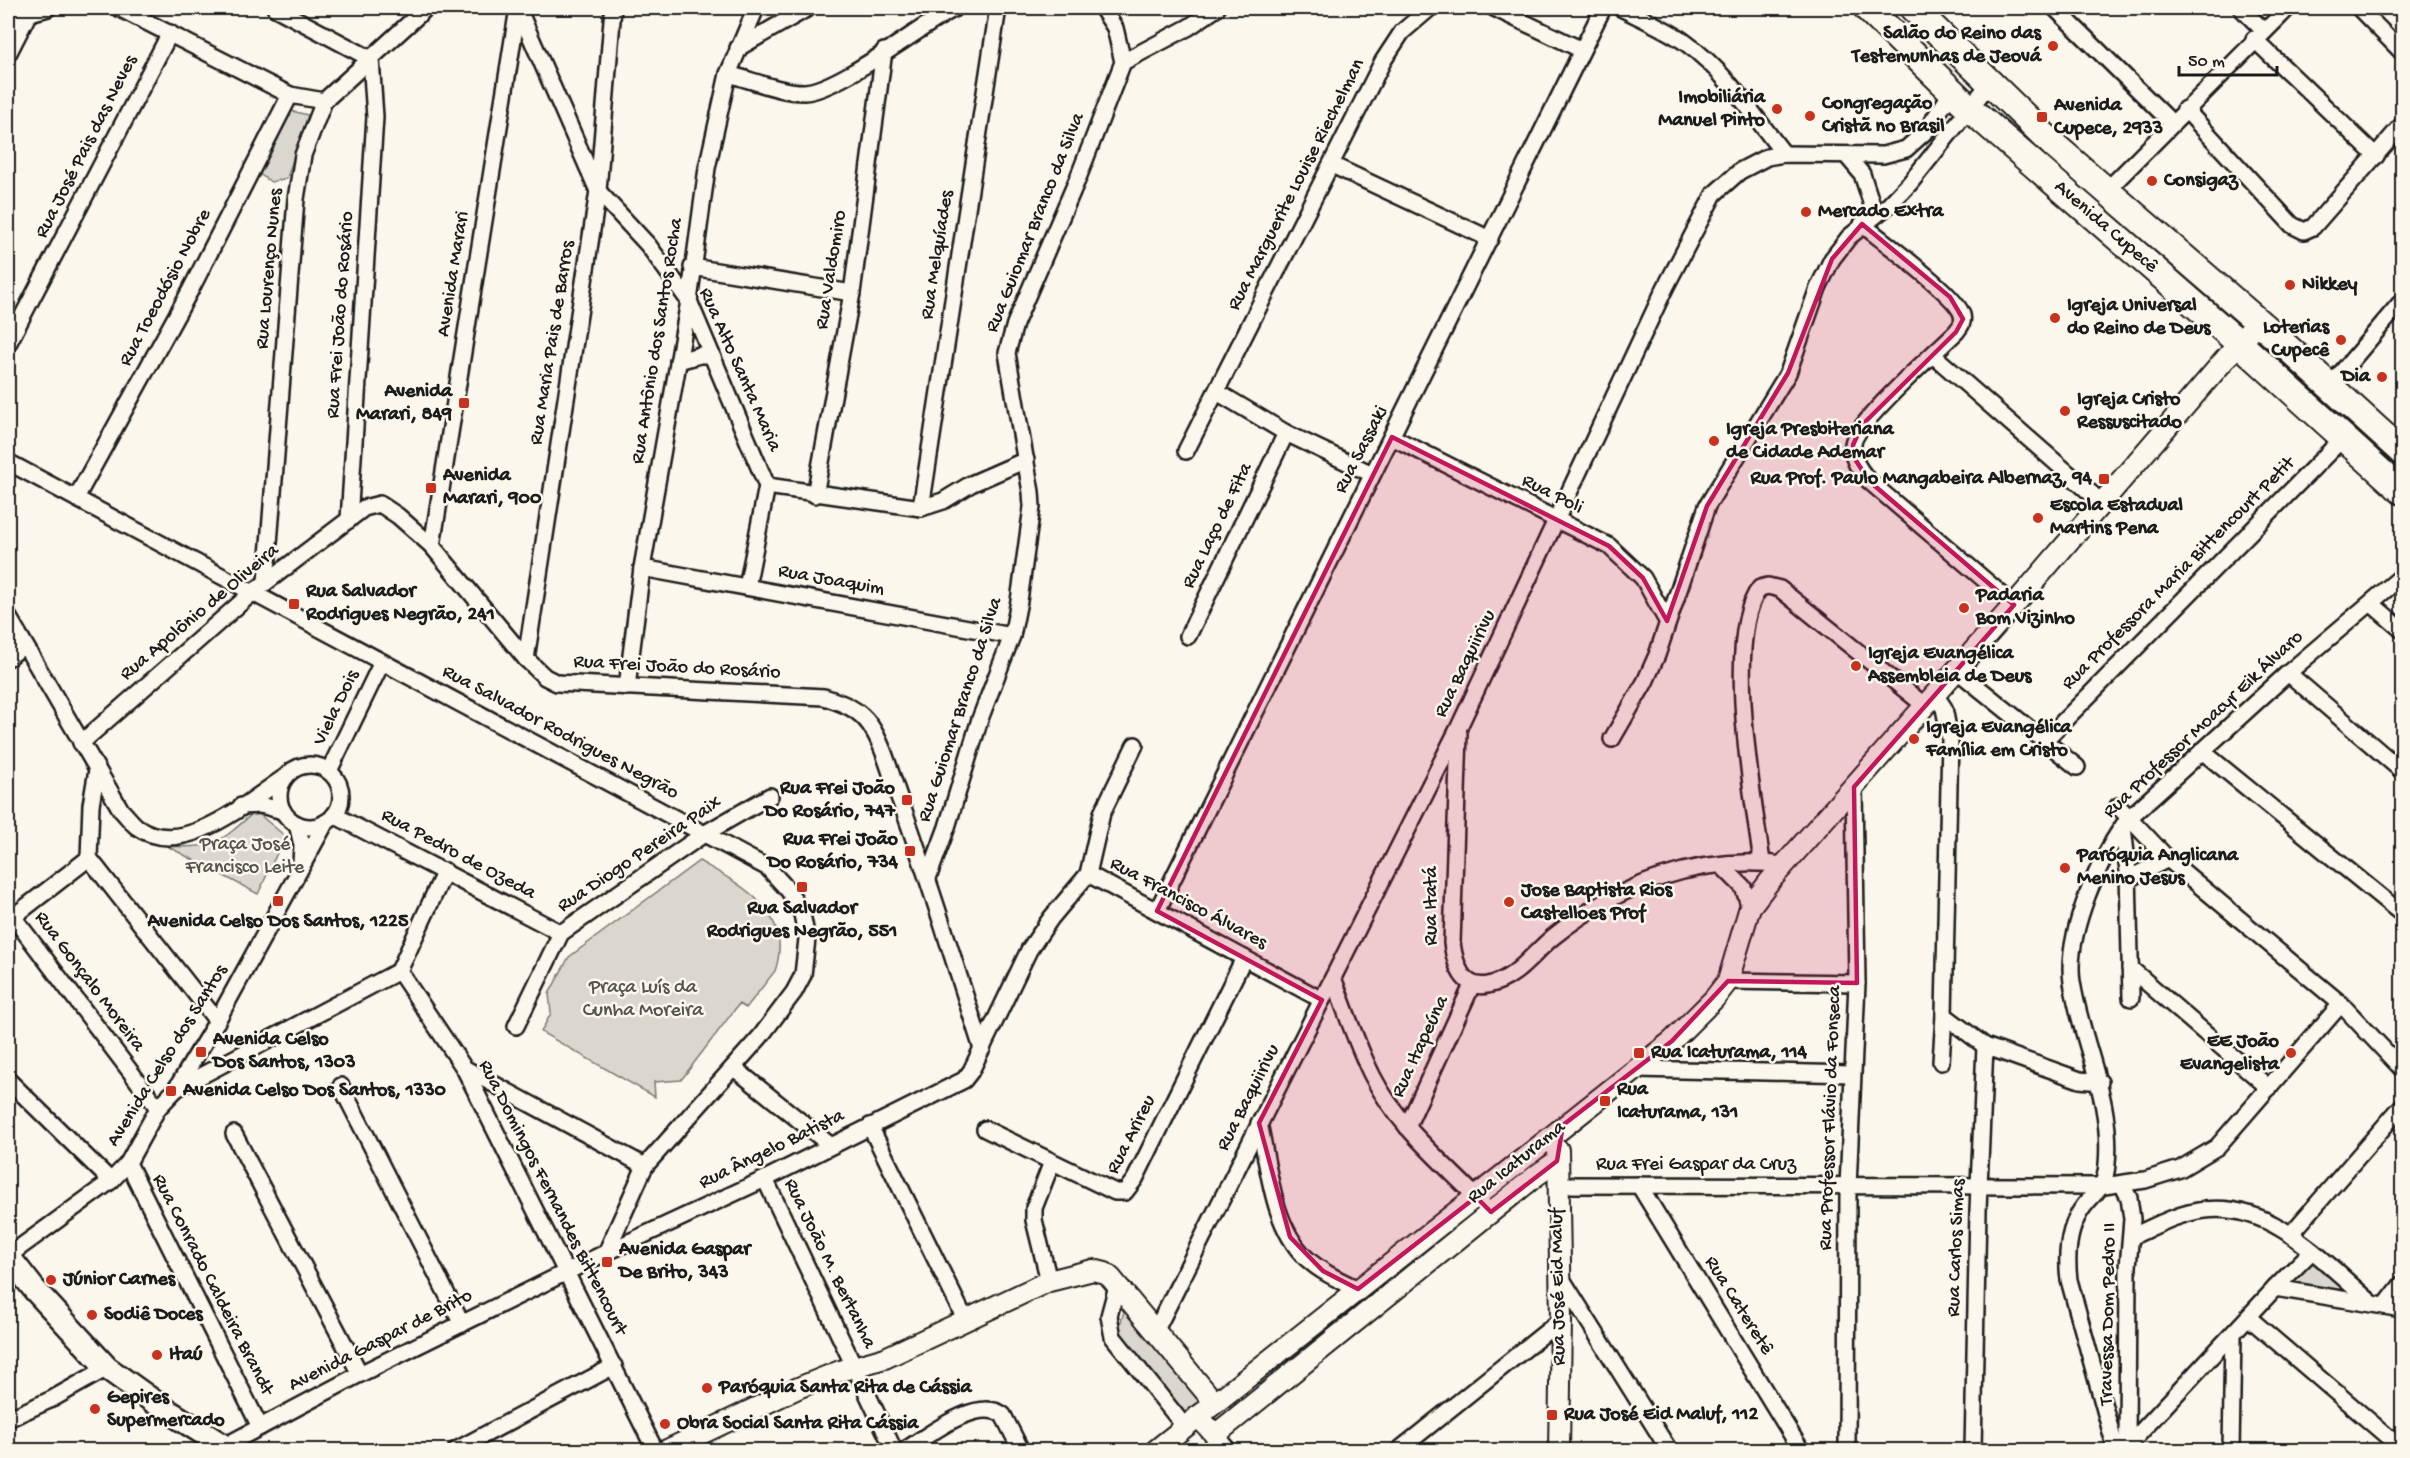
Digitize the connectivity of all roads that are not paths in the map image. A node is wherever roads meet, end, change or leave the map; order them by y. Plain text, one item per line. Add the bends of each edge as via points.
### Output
1 (48, 8) edge
2 (119, 8) edge
3 (275, 8) edge
4 (426, 8) edge
5 (518, 8) edge
6 (613, 8) edge
7 (623, 8) edge
8 (756, 8) edge
9 (808, 8) edge
10 (955, 8) edge
11 (998, 8) edge
12 (1102, 8) edge
13 (1217, 8) edge
14 (1430, 8) edge
15 (1494, 8) edge
16 (1603, 8) edge
17 (1622, 8) edge
18 (1867, 8) edge
19 (2055, 8) edge
20 (2241, 8) edge
21 (2288, 8) edge
22 (2359, 8) edge
23 (29, 13) junction
24 (1908, 17) edge
25 (8, 19) edge
26 (170, 33) junction
27 (611, 33) junction
28 (2259, 34) junction
29 (738, 48) junction
30 (1580, 49) junction
31 (884, 51) junction
32 (2403, 52) edge
33 (8, 54) edge
34 (371, 59) junction
35 (1123, 62) junction
36 (728, 74) junction
37 (1989, 84) junction
38 (290, 95) junction
39 (1961, 100) junction
40 (324, 101) junction
41 (2186, 109) junction
42 (2172, 123) junction
43 (2403, 125) edge
44 (1906, 149) junction
45 (1784, 154) junction
46 (1846, 155) junction
47 (1882, 155) junction
48 (2376, 156) junction
49 (1332, 165) junction
50 (1923, 169) junction
51 (1862, 174) junction
52 (598, 190) junction
53 (2107, 190) junction
54 (1875, 214) junction
55 (1862, 224) junction
56 (1490, 239) junction
57 (692, 267) junction
58 (852, 293) junction
59 (689, 301) junction
60 (2403, 301) edge
61 (2258, 321) junction
62 (2239, 343) junction
63 (8, 344) edge
64 (712, 355) junction
65 (1933, 355) junction
66 (678, 361) junction
67 (2330, 386) junction
68 (1217, 392) junction
69 (1286, 434) junction
70 (1392, 437) junction
71 (2343, 438) junction
72 (1186, 451) dead end
73 (2403, 453) edge
74 (1026, 460) junction
75 (8, 462) edge
76 (1372, 474) junction
77 (767, 486) junction
78 (2403, 491) edge
79 (815, 495) junction
80 (76, 498) junction
81 (2101, 502) junction
82 (921, 508) junction
83 (349, 520) junction
84 (1557, 522) junction
85 (432, 546) junction
86 (642, 568) junction
87 (2403, 576) edge
88 (266, 582) junction
89 (747, 587) junction
90 (252, 593) junction
91 (2372, 604) junction
92 (2014, 605) junction
93 (8, 616) edge
94 (1667, 621) junction
95 (2403, 630) edge
96 (1012, 636) junction
97 (1188, 636) dead end
98 (24, 645) junction
99 (8, 658) edge
100 (526, 659) junction
101 (382, 662) junction
102 (1955, 669) junction
103 (2288, 673) junction
104 (627, 687) junction
105 (1929, 699) junction
106 (1459, 727) junction
107 (1612, 739) dead end
108 (2045, 740) junction
109 (81, 742) junction
110 (1136, 745) dead end
111 (2202, 751) junction
112 (2077, 766) dead end
113 (97, 770) junction
114 (329, 771) junction
115 (2403, 771) edge
116 (285, 777) junction
117 (1854, 787) junction
118 (770, 796) dead end
119 (241, 806) junction
120 (2118, 806) dead end
121 (283, 811) junction
122 (330, 818) junction
123 (2126, 822) junction
124 (297, 824) junction
125 (704, 834) junction
126 (89, 858) junction
127 (2168, 859) junction
128 (1762, 862) junction
129 (1783, 865) junction
130 (1722, 866) junction
131 (301, 870) junction
132 (445, 871) junction
133 (1088, 874) junction
134 (928, 878) junction
135 (2128, 879) junction
136 (1750, 907) junction
137 (1157, 911) junction
138 (2403, 914) edge
139 (12, 921) edge
140 (561, 933) junction
141 (1244, 958) junction
142 (2130, 968) junction
143 (399, 971) junction
144 (1333, 978) junction
145 (1728, 981) junction
146 (1857, 983) junction
147 (1472, 985) junction
148 (2131, 998) dead end
149 (1322, 1000) junction
150 (2341, 1004) junction
151 (1944, 1015) junction
152 (217, 1021) junction
153 (516, 1026) dead end
154 (1985, 1047) junction
155 (982, 1049) junction
156 (1941, 1062) dead end
157 (464, 1068) junction
158 (734, 1068) junction
159 (1637, 1069) junction
160 (2403, 1069) edge
161 (1852, 1074) junction
162 (8, 1080) edge
163 (2100, 1082) junction
164 (341, 1086) dead end
165 (2269, 1088) junction
166 (176, 1089) junction
167 (2403, 1106) edge
168 (158, 1108) junction
169 (1259, 1123) junction
170 (1563, 1125) junction
171 (870, 1126) junction
172 (1407, 1127) junction
173 (985, 1129) dead end
174 (234, 1134) dead end
175 (830, 1145) junction
176 (1557, 1161) junction
177 (1052, 1162) junction
178 (128, 1163) junction
179 (645, 1166) junction
180 (765, 1179) junction
181 (111, 1180) junction
182 (2122, 1184) junction
183 (1557, 1185) junction
184 (1639, 1185) junction
185 (2104, 1186) junction
186 (1848, 1187) junction
187 (1980, 1187) junction
188 (1476, 1197) junction
189 (1491, 1212) junction
190 (2291, 1234) junction
191 (2131, 1237) junction
192 (2311, 1252) junction
193 (606, 1253) junction
194 (8, 1256) edge
195 (565, 1272) junction
196 (1560, 1276) junction
197 (1049, 1281) junction
198 (2403, 1284) edge
199 (1117, 1286) junction
200 (2275, 1288) junction
201 (1358, 1289) junction
202 (2379, 1305) junction
203 (2403, 1309) edge
204 (2249, 1318) junction
205 (1561, 1320) junction
206 (966, 1321) junction
207 (462, 1324) junction
208 (1155, 1332) junction
209 (2233, 1335) junction
210 (614, 1366) junction
211 (855, 1367) junction
212 (108, 1368) junction
213 (360, 1374) junction
214 (1214, 1402) junction
215 (8, 1419) edge
216 (1191, 1421) junction
217 (260, 1427) junction
218 (1790, 1430) junction
219 (1215, 1435) junction
220 (224, 1449) edge
221 (2233, 1449) edge
222 (2403, 1449) edge
223 (456, 1450) edge
224 (655, 1450) edge
225 (667, 1450) edge
226 (894, 1450) edge
227 (905, 1450) edge
228 (1021, 1450) edge
229 (1156, 1450) edge
230 (1228, 1450) edge
231 (1400, 1450) edge
232 (1559, 1450) edge
233 (1669, 1450) edge
234 (1787, 1450) edge
235 (1801, 1450) edge
236 (1847, 1450) edge
237 (1973, 1450) edge
238 (2122, 1450) edge

1 - 23 street
2 - 26 street
3 - 34 street
4 - 34 street, Rua Lourenço Nunes
5 - 52 street, Rua Alto Santa Maria
5 - 85 street, Avenida Marari
6 - 27 street, Rua Maria Pais de Barros
7 - 27 street, Rua Maria Pais de Barros
8 - 29 street, Rua Antônio dos Santos Rocha
9 - 29 street
10 - 31 street
11 - 82 street, Rua Melquíades
12 - 35 street via 1115,28
13 - 35 street
14 - 49 street, Rua Marguerite Louise Riechelman via 1402,32 1383,61
15 - 30 street
16 - 30 street, Rua Sassaki
17 - 45 street via 1686,42 1701,55
18 - 24 main road, Avenida Cupecê
19 - 42 street
20 - 28 street
21 - 28 street
22 - 32 street
23 - 25 street
23 - 33 street
24 - 37 main road, Avenida Cupecê
24 - 39 main road, Avenida Cupecê
26 - 38 street
26 - 63 street, Rua José Pais das Neves
27 - 52 street, Rua Maria Pais de Barros
28 - 41 street
28 - 48 street
29 - 36 street, Rua Antônio dos Santos Rocha
30 - 56 street, Rua Sassaki
31 - 36 street via 829,86 813,90 779,88
31 - 58 street, Rua Valdomiro
34 - 40 street, Rua Lourenço Nunes
34 - 83 street, Rua Frei João do Rosário via 375,117
35 - 74 street, Rua Guiomar Branco da Silva via 1009,342 1007,360
36 - 57 street, Rua Antônio dos Santos Rocha via 707,168
37 - 39 street
37 - 53 main road, Avenida Cupecê
38 - 40 street
38 - 80 street, Rua Toeodósio Nobre via 191,289
39 - 44 street, Rua Baquiirivu
39 - 50 street
39 - 62 main road, Avenida Cupecê
40 - 88 street, Rua Lourenço Nunes via 303,155 296,199
41 - 42 street
41 - 48 street via 2292,225 2304,231 2313,227
42 - 53 street
43 - 48 street
44 - 47 street, Rua Baquiirivu
44 - 50 street via 1921,156
45 - 46 street, Rua Baquiirivu
45 - 84 street, Rua Baquiirivu via 1751,164 1713,194
46 - 47 street, Rua Baquiirivu
46 - 51 street
47 - 51 street
49 - 56 street
49 - 68 street, Rua Marguerite Louise Riechelman
50 - 54 street
51 - 54 street
52 - 59 street, Rua Alto Santa Maria via 648,245
52 - 100 street, Rua Maria Pais de Barros
53 - 61 main road, Avenida Cupecê
54 - 55 street
55 - 65 street via 1950,297 1961,313 1961,324
55 - 94 street via 1832,259 1788,373 1707,507
56 - 70 street, Rua Sassaki
57 - 58 street
57 - 59 street, Rua Antônio dos Santos Rocha
58 - 79 street, Rua Valdomiro
59 - 64 street, Rua Alto Santa Maria
59 - 66 street, Rua Antônio dos Santos Rocha
60 - 67 street
61 - 62 street
61 - 67 main road, Avenida Cupecê
62 - 71 main road, Avenida Cupecê
62 - 81 street
64 - 66 street
64 - 77 street, Rua Alto Santa Maria
65 - 81 street
65 - 92 street via 1862,425 1853,453 1862,473
66 - 86 street, Rua Antônio dos Santos Rocha
67 - 73 main road, Avenida Cupecê
68 - 69 street
68 - 72 street, Rua Marguerite Louise Riechelman
69 - 76 street
69 - 97 street, Rua Laço de Fita
70 - 76 street, Rua Sassaki
70 - 84 street, Rua Poli
71 - 78 main road, Avenida Cupecê
71 - 108 street, Rua Professora Maria Bittencourt Petit
74 - 82 street
74 - 96 street, Rua Guiomar Branco da Silva via 1032,507
75 - 80 street, Rua Salvador Rodrigues Negrão
76 - 137 street, Rua Sassaki
77 - 79 street
77 - 89 street
79 - 82 street
80 - 90 street, Rua Salvador Rodrigues Negrão
81 - 92 street
83 - 85 street, Rua Frei João do Rosário via 364,508 380,504
83 - 88 street, Rua Apolônio de Oliveira
84 - 94 street, Rua Poli via 1609,546 1643,578
84 - 106 street, Rua Baquiirivu
85 - 100 street, Rua Frei João do Rosário
86 - 89 street, Rua Joaquim
86 - 104 street, Rua Antônio dos Santos Rocha
87 - 91 street, Rua Professor Moacyr Eik Álvaro
88 - 90 street, Rua Apolônio de Oliveira
89 - 96 street, Rua Joaquim
90 - 101 street, Rua Salvador Rodrigues Negrão
90 - 109 street, Rua Apolônio de Oliveira
91 - 95 street
91 - 103 street, Rua Professor Moacyr Eik Álvaro
92 - 102 street
93 - 98 street
94 - 107 street via 1645,682
96 - 134 street, Rua Guiomar Branco da Silva via 980,719
98 - 99 street
98 - 109 street
100 - 104 street, Rua Frei João do Rosário via 557,683
101 - 114 street, Viela Dois
101 - 125 street, Rua Salvador Rodrigues Negrão
102 - 105 street
102 - 108 street
103 - 111 street, Rua Professor Moacyr Eik Álvaro
103 - 115 street
104 - 134 street, Rua Frei João do Rosário via 824,697 860,713 871,726
105 - 117 street
105 - 128 street via 1786,593 1774,586 1757,591 1744,639 1743,725
105 - 151 street via 1944,708 1950,739
106 - 144 street, Rua Baquiirivu
106 - 147 street, Rua Itatá via 1452,944 1460,974
108 - 112 street
109 - 113 street
110 - 133 street via 1102,813
111 - 123 street, Rua Professor Moacyr Eik Álvaro
111 - 138 street
113 - 119 street via 121,810 137,827 153,835 168,838 197,833
113 - 126 street via 90,805
114 - 116 street via 306,765
114 - 122 street via 340,792 339,808
116 - 119 street
116 - 121 street via 279,792
117 - 129 street
117 - 146 street, Rua Professor Flávio da Fonseca
118 - 125 street, Rua Diogo Pereira Paix
119 - 121 street via 261,805
120 - 123 street
121 - 124 street
122 - 124 street via 307,827
122 - 131 street, Avenida Celso dos Santos
122 - 132 street, Rua Pedro de Ozeda
123 - 127 street
123 - 135 street
123 - 163 street, Rua Professor Moacyr Eik Álvaro via 2093,878 2072,965 2077,1006
124 - 131 street, Avenida Celso dos Santos via 302,844
125 - 140 street, Rua Diogo Pereira Paix
125 - 158 street, Rua Salvador Rodrigues Negrão via 768,868 789,891 802,914 807,939 806,959 794,992
126 - 139 street
126 - 152 street
127 - 135 street
127 - 150 street
128 - 129 street
128 - 130 street
129 - 136 street
130 - 136 street via 1743,887
130 - 147 street via 1667,874 1619,894 1551,938 1504,980
131 - 152 street, Avenida Celso dos Santos
132 - 140 street, Rua Pedro de Ozeda
132 - 143 street
133 - 137 street, Rua Francisco Álvares
133 - 155 street, Rua Francisco Álvares via 1029,950
134 - 155 street, Rua Frei João do Rosário
135 - 142 street
136 - 145 street, Rua Icaturama
137 - 141 street, Rua Francisco Álvares
139 - 168 street, Rua Gonçalo Moreira
140 - 153 street, Rua Diogo Pereira Paix
141 - 149 street, Rua Francisco Álvares
141 - 177 street, Rua Arireu via 1129,1189 1121,1194 1115,1192
142 - 148 street
142 - 165 street
143 - 157 street, Rua Domingos Fernandes Bittencourt
143 - 166 street
144 - 149 street, Rua Baquiirivu
144 - 172 street via 1374,1079
145 - 146 street
145 - 159 street, Rua Icaturama via 1672,1041
146 - 161 street, Rua Professor Flávio da Fonseca
147 - 172 street, Rua Itapeúna
149 - 169 street, Rua Baquiirivu
150 - 160 street
150 - 165 street, Rua Frei Gaspar da Cruz
151 - 154 street
151 - 156 street
152 - 166 street, Avenida Celso dos Santos
154 - 163 street via 2080,1080
154 - 187 street, Rua Carlos Simas
155 - 171 street, Rua Ângelo Batista via 964,1080
157 - 179 street
157 - 195 street, Rua Domingos Fernandes Bittencourt
158 - 175 street
158 - 179 street, Rua Salvador Rodrigues Negrão
159 - 161 street
159 - 170 street, Rua Icaturama
161 - 186 street, Rua Professor Flávio da Fonseca
162 - 181 street
163 - 185 street, Rua Professor Moacyr Eik Álvaro via 2109,1133
164 - 207 street
165 - 182 street, Rua Frei Gaspar da Cruz via 2217,1147 2198,1161
166 - 168 street, Avenida Celso dos Santos
167 - 190 street
168 - 178 street, Avenida Celso dos Santos
169 - 201 street via 1280,1215 1290,1237 1323,1272
169 - 208 street, Rua Baquiirivu
170 - 176 street, Rua José Eid Maluf
170 - 188 street, Rua Icaturama
171 - 175 street, Rua Ângelo Batista
171 - 206 street
172 - 188 street
173 - 177 street, Rua Arireu
174 - 213 street
175 - 180 street, Rua Ângelo Batista
176 - 183 street, Rua José Eid Maluf
176 - 189 street, Rua Icaturama
177 - 197 street via 1034,1208
178 - 181 street, Avenida Celso dos Santos
178 - 217 street, Rua Conrado Caldeira Brandt
179 - 193 street, Rua Salvador Rodrigues Negrão
180 - 193 street, Rua Ângelo Batista
180 - 211 street, Rua João M. Bertanha
181 - 194 street, Avenida Celso dos Santos
182 - 185 street, Rua Frei Gaspar da Cruz
182 - 191 street, Travessa Dom Pedro II via 2129,1198
183 - 184 street, Rua Frei Gaspar da Cruz
183 - 196 street, Rua José Eid Maluf
184 - 186 street, Rua Frei Gaspar da Cruz
184 - 218 street, Rua Cateretê
185 - 187 street, Rua Frei Gaspar da Cruz
185 - 238 street via 2078,1217 2071,1233 2067,1263
186 - 187 street, Rua Frei Gaspar da Cruz
186 - 236 street, Rua Professor Flávio da Fonseca
187 - 237 street, Rua Carlos Simas
188 - 189 street
188 - 201 street, Rua Icaturama
189 - 219 street, Rua Icaturama
190 - 191 street via 2243,1212 2205,1210 2173,1217
190 - 192 street
191 - 238 street, Travessa Dom Pedro II
192 - 200 street
192 - 202 street
193 - 195 street, Rua Ângelo Batista
194 - 212 main road
195 - 207 street, Avenida Gaspar de Brito
195 - 210 street, Rua Domingos Fernandes Bittencourt
196 - 205 street, Rua José Eid Maluf
196 - 233 street
197 - 199 street via 1099,1271
197 - 206 street
198 - 202 street
199 - 208 street
199 - 216 street via 1109,1316 1113,1337
200 - 202 street
200 - 204 street
201 - 214 street, Rua Icaturama
202 - 203 street
204 - 209 street
204 - 222 street
205 - 231 street
205 - 232 street, Rua José Eid Maluf
206 - 211 street via 885,1358
207 - 213 street, Avenida Gaspar de Brito
208 - 214 street
209 - 221 street
209 - 238 street
210 - 223 street
210 - 224 street, Rua Domingos Fernandes Bittencourt
211 - 225 street via 798,1388
211 - 226 street, Rua João M. Bertanha
212 - 215 street
212 - 220 main road
213 - 217 street, Avenida Gaspar de Brito
214 - 216 street, Rua Icaturama
216 - 219 street
216 - 229 street, Rua Icaturama
217 - 220 street, Avenida Gaspar de Brito
218 - 234 street
218 - 235 street, Rua Cateretê
219 - 230 street
227 - 228 street via 977,1410 998,1411

